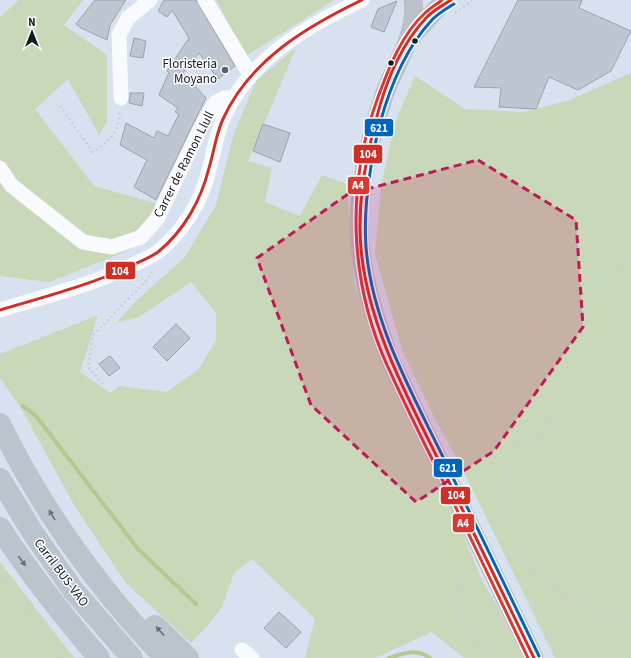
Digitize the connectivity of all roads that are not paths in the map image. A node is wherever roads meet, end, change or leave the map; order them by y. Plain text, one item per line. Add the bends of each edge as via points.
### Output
1 (150, 0) edge
2 (205, 0) edge
3 (353, 0) edge
4 (362, 0) edge
5 (413, 0) edge
6 (421, 0) edge
7 (449, 5) edge
8 (336, 12) junction
9 (407, 41) junction
10 (250, 74) junction
11 (121, 98) road end
12 (234, 98) junction
13 (0, 168) edge
14 (5, 309) edge
15 (0, 424) edge
16 (0, 479) edge
17 (0, 528) edge
18 (74, 548) junction
19 (99, 658) edge
20 (132, 658) edge
21 (165, 658) edge
22 (188, 658) edge
23 (534, 658) edge

1 - 11 street via 128,18 119,35
2 - 10 street
3 - 8 street
4 - 8 street
5 - 9 main road via 414,16
6 - 7 main road
7 - 9 main road via 429,16
8 - 10 street via 289,41
9 - 23 main road via 374,124 367,156 359,220 364,270 374,318 391,362
10 - 12 street
12 - 13 street, Carrer de Ramon Llull via 224,98 215,103 156,219 141,237 112,247 83,242 11,185
12 - 14 street via 223,120 208,176 199,198 186,221 159,251 103,278
18 -> 15 highway
16 - 20 highway, Carril BUS-VAO via 33,533 73,590
17 -> 19 highway via 58,610
18 - 21 highway via 132,622
22 -> 18 highway

